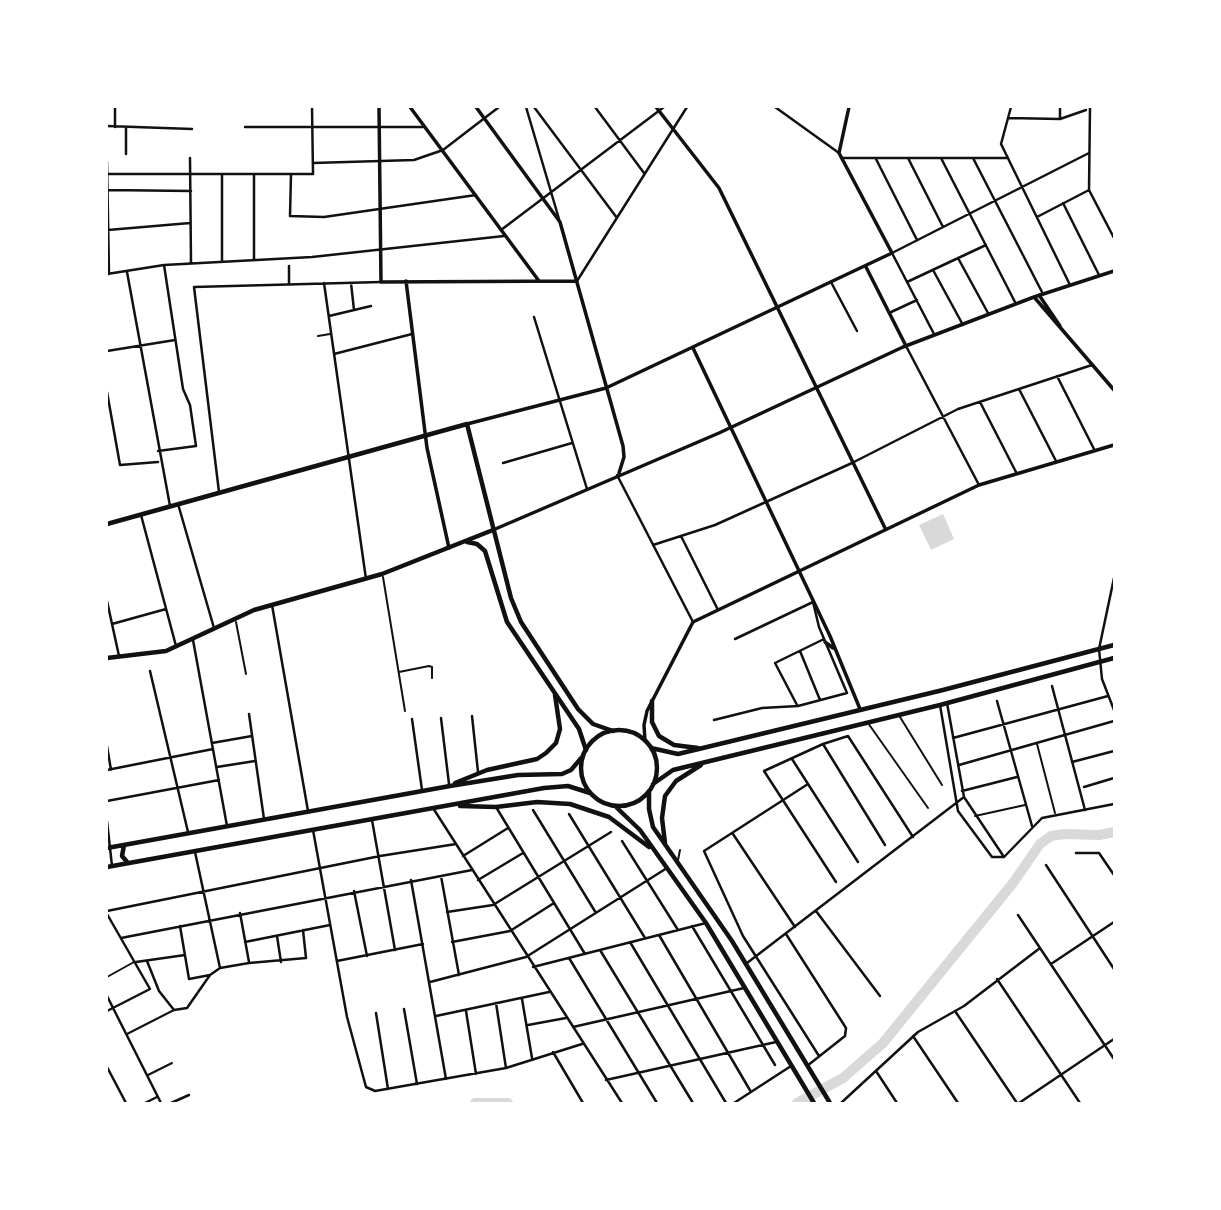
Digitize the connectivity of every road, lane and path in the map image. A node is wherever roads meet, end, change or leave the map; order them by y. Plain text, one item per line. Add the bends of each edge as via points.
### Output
1 (115, 107) edge
2 (312, 107) edge
3 (379, 107) edge
4 (410, 107) edge
5 (475, 107) edge
6 (499, 107) edge
7 (526, 107) edge
8 (534, 107) edge
9 (595, 107) edge
10 (664, 107) edge
11 (687, 107) edge
12 (775, 107) edge
13 (849, 107) edge
14 (1011, 107) edge
15 (1060, 107) edge
16 (1088, 108) edge
17 (657, 109) edge
18 (484, 118) junction
19 (1006, 118) junction
20 (1060, 119) junction
21 (107, 126) edge
22 (115, 127) junction
23 (245, 127) dead end
24 (312, 127) junction
25 (379, 127) junction
26 (425, 127) junction
27 (126, 128) junction
28 (673, 128) junction
29 (192, 129) dead end
30 (620, 140) junction
31 (443, 150) junction
32 (1089, 153) junction
33 (126, 154) dead end
34 (840, 155) junction
35 (190, 158) dead end
36 (875, 158) junction
37 (908, 158) junction
38 (941, 158) junction
39 (973, 158) junction
40 (1008, 158) junction
41 (107, 162) edge
42 (380, 162) junction
43 (313, 163) junction
44 (581, 169) junction
45 (645, 173) junction
46 (107, 174) edge
47 (190, 174) junction
48 (222, 174) junction
49 (254, 174) junction
50 (290, 174) junction
51 (1023, 188) junction
52 (107, 190) edge
53 (1089, 190) junction
54 (191, 191) junction
55 (552, 192) junction
56 (476, 195) junction
57 (543, 198) junction
58 (995, 202) junction
59 (1063, 203) junction
60 (380, 208) junction
61 (970, 214) junction
62 (1037, 217) junction
63 (617, 218) junction
64 (560, 222) junction
65 (190, 223) junction
66 (943, 227) junction
67 (108, 230) edge
68 (501, 230) junction
69 (506, 236) junction
70 (1114, 238) edge
71 (916, 240) junction
72 (985, 244) junction
73 (381, 251) junction
74 (892, 253) junction
75 (958, 258) junction
76 (254, 259) junction
77 (222, 260) junction
78 (191, 263) junction
79 (164, 265) junction
80 (289, 266) dead end
81 (866, 267) junction
82 (933, 270) junction
83 (127, 271) junction
84 (1114, 271) edge
85 (108, 274) edge
86 (1099, 275) junction
87 (406, 281) junction
88 (539, 281) junction
89 (577, 281) junction
90 (381, 282) junction
91 (907, 282) junction
92 (324, 283) junction
93 (351, 283) junction
94 (289, 284) junction
95 (832, 284) junction
96 (1070, 285) junction
97 (1041, 295) junction
98 (1034, 297) junction
99 (916, 300) junction
100 (1016, 304) junction
101 (371, 306) dead end
102 (776, 309) junction
103 (354, 310) junction
104 (889, 313) junction
105 (989, 314) junction
106 (329, 316) junction
107 (534, 317) dead end
108 (963, 324) junction
109 (856, 331) dead end
110 (413, 333) junction
111 (1065, 333) junction
112 (331, 334) junction
113 (934, 335) junction
114 (318, 336) dead end
115 (175, 340) junction
116 (141, 345) junction
117 (906, 346) junction
118 (692, 348) junction
119 (107, 351) edge
120 (334, 354) junction
121 (1092, 365) junction
122 (1057, 376) junction
123 (814, 386) junction
124 (606, 388) junction
125 (1019, 389) junction
126 (1114, 390) edge
127 (107, 391) edge
128 (560, 400) junction
129 (980, 402) junction
130 (943, 417) junction
131 (467, 424) junction
132 (732, 427) junction
133 (426, 436) junction
134 (572, 443) junction
135 (1114, 445) edge
136 (1095, 450) junction
137 (158, 451) junction
138 (348, 457) junction
139 (159, 462) junction
140 (1057, 462) junction
141 (503, 463) dead end
142 (852, 463) junction
143 (1017, 474) junction
144 (617, 475) junction
145 (979, 485) junction
146 (587, 489) junction
147 (219, 492) junction
148 (766, 501) junction
149 (178, 504) junction
150 (170, 506) junction
151 (141, 514) junction
152 (107, 524) edge
153 (885, 528) junction
154 (493, 530) junction
155 (681, 536) junction
156 (465, 541) junction
157 (653, 545) junction
158 (449, 548) junction
159 (799, 572) junction
160 (382, 574) junction
161 (1114, 578) edge
162 (366, 579) junction
163 (1114, 593) edge
164 (1109, 594) junction
165 (107, 601) edge
166 (813, 601) junction
167 (272, 605) junction
168 (166, 609) junction
169 (718, 610) junction
170 (236, 617) junction
171 (693, 621) junction
172 (112, 625) junction
173 (214, 628) junction
174 (192, 639) junction
175 (735, 639) dead end
176 (824, 640) junction
177 (1114, 645) edge
178 (177, 648) junction
179 (835, 649) junction
180 (1099, 649) junction
181 (800, 651) junction
182 (119, 657) junction
183 (107, 658) edge
184 (1114, 658) edge
185 (1099, 663) junction
186 (150, 671) dead end
187 (398, 672) junction
188 (246, 674) dead end
189 (432, 677) dead end
190 (1052, 686) dead end
191 (555, 695) junction
192 (1108, 696) junction
193 (652, 701) junction
194 (820, 701) junction
195 (997, 701) dead end
196 (947, 704) junction
197 (940, 705) junction
198 (797, 706) junction
199 (860, 709) junction
200 (1058, 709) junction
201 (1114, 710) edge
202 (405, 711) dead end
203 (248, 714) dead end
204 (899, 715) junction
205 (472, 716) dead end
206 (441, 718) dead end
207 (412, 719) dead end
208 (714, 720) dead end
209 (1114, 721) edge
210 (867, 722) junction
211 (1002, 724) junction
212 (613, 731) junction
213 (1065, 735) junction
214 (252, 736) junction
215 (953, 738) junction
216 (645, 741) junction
217 (212, 743) junction
218 (1037, 743) junction
219 (823, 744) junction
220 (107, 746) edge
221 (651, 748) junction
222 (703, 748) junction
223 (213, 749) junction
224 (1009, 750) junction
225 (1114, 751) edge
226 (585, 753) junction
227 (170, 757) junction
228 (792, 758) junction
229 (255, 761) junction
230 (709, 761) junction
231 (1072, 762) junction
232 (958, 765) junction
233 (216, 767) junction
234 (109, 770) edge
235 (478, 773) junction
236 (1017, 778) junction
237 (1114, 778) edge
238 (219, 780) junction
239 (653, 784) junction
240 (808, 784) junction
241 (942, 785) dead end
242 (450, 786) junction
243 (1084, 787) dead end
244 (177, 788) junction
245 (422, 790) junction
246 (649, 791) junction
247 (962, 792) junction
248 (590, 793) junction
249 (964, 797) junction
250 (782, 800) junction
251 (107, 801) edge
252 (956, 803) junction
253 (1114, 804) edge
254 (449, 805) junction
255 (1025, 805) junction
256 (615, 806) junction
257 (496, 807) junction
258 (433, 808) junction
259 (928, 808) dead end
260 (533, 810) dead end
261 (1084, 810) junction
262 (308, 811) junction
263 (1055, 813) junction
264 (569, 814) dead end
265 (975, 817) junction
266 (264, 819) junction
267 (372, 820) junction
268 (107, 821) edge
269 (227, 825) junction
270 (509, 827) junction
271 (1032, 827) junction
272 (313, 830) junction
273 (188, 832) junction
274 (611, 832) dead end
275 (733, 833) junction
276 (913, 837) junction
277 (622, 841) dead end
278 (125, 844) junction
279 (456, 844) junction
280 (665, 844) junction
281 (885, 845) dead end
282 (588, 846) junction
283 (109, 847) edge
284 (680, 850) dead end
285 (195, 851) junction
286 (524, 853) junction
287 (1076, 853) dead end
288 (380, 856) junction
289 (463, 856) junction
290 (1003, 858) junction
291 (661, 860) junction
292 (564, 861) junction
293 (678, 861) junction
294 (858, 862) dead end
295 (128, 863) junction
296 (1046, 865) dead end
297 (109, 866) edge
298 (320, 868) junction
299 (667, 869) junction
300 (472, 870) junction
301 (441, 876) junction
302 (1114, 876) edge
303 (538, 877) junction
304 (411, 880) junction
305 (478, 880) junction
306 (647, 881) junction
307 (836, 882) dead end
308 (384, 885) junction
309 (204, 891) junction
310 (354, 891) junction
311 (324, 896) junction
312 (620, 898) junction
313 (554, 903) junction
314 (494, 905) junction
315 (816, 911) junction
316 (447, 912) junction
317 (107, 913) edge
318 (240, 913) junction
319 (596, 913) junction
320 (1018, 915) dead end
321 (210, 919) junction
322 (1114, 922) edge
323 (706, 923) junction
324 (330, 925) junction
325 (180, 926) junction
326 (692, 926) junction
327 (795, 927) junction
328 (570, 929) junction
329 (303, 930) junction
330 (510, 930) junction
331 (678, 930) junction
332 (786, 934) junction
333 (659, 935) junction
334 (277, 936) junction
335 (1093, 936) junction
336 (121, 937) junction
337 (645, 938) junction
338 (246, 942) junction
339 (453, 942) junction
340 (630, 942) junction
341 (423, 944) junction
342 (1040, 948) junction
343 (395, 950) junction
344 (600, 950) junction
345 (585, 954) junction
346 (185, 955) junction
347 (367, 956) junction
348 (526, 957) junction
349 (757, 957) junction
350 (569, 958) junction
351 (147, 961) junction
352 (337, 961) junction
353 (135, 962) junction
354 (281, 962) junction
355 (249, 963) junction
356 (746, 964) junction
357 (1051, 964) junction
358 (533, 967) junction
359 (219, 968) junction
360 (1114, 968) edge
361 (211, 975) junction
362 (458, 975) junction
363 (107, 977) edge
364 (152, 977) junction
365 (997, 979) junction
366 (146, 980) junction
367 (430, 982) junction
368 (744, 988) junction
369 (730, 991) junction
370 (549, 992) junction
371 (107, 996) edge
372 (880, 996) dead end
373 (522, 998) junction
374 (696, 999) junction
375 (496, 1003) junction
376 (667, 1005) junction
377 (112, 1008) junction
378 (404, 1009) dead end
379 (174, 1010) junction
380 (466, 1010) junction
381 (107, 1011) edge
382 (955, 1011) junction
383 (638, 1012) junction
384 (376, 1013) dead end
385 (435, 1016) junction
386 (566, 1018) junction
387 (607, 1020) junction
388 (526, 1025) junction
389 (572, 1028) junction
390 (126, 1034) junction
391 (913, 1036) junction
392 (1114, 1039) edge
393 (776, 1042) junction
394 (582, 1044) junction
395 (763, 1045) junction
396 (1105, 1045) junction
397 (553, 1052) junction
398 (728, 1053) junction
399 (820, 1056) junction
400 (532, 1058) junction
401 (700, 1059) junction
402 (1114, 1059) edge
403 (172, 1063) dead end
404 (775, 1065) dead end
405 (670, 1066) junction
406 (791, 1066) junction
407 (107, 1067) edge
408 (806, 1067) junction
409 (506, 1068) junction
410 (876, 1071) junction
411 (639, 1073) junction
412 (476, 1074) junction
413 (1061, 1075) junction
414 (147, 1076) junction
415 (446, 1079) junction
416 (606, 1080) junction
417 (417, 1084) junction
418 (388, 1089) junction
419 (751, 1092) junction
420 (189, 1095) dead end
421 (158, 1097) junction
422 (829, 1102) edge
423 (126, 1103) edge
424 (145, 1103) edge
425 (161, 1103) edge
426 (171, 1103) edge
427 (583, 1103) edge
428 (622, 1103) edge
429 (657, 1103) edge
430 (692, 1103) edge
431 (726, 1103) edge
432 (734, 1103) edge
433 (814, 1103) edge
434 (841, 1103) edge
435 (897, 1103) edge
436 (958, 1103) edge
437 (1018, 1103) edge
438 (1080, 1103) edge

1 - 22 street
2 - 24 street
3 - 25 street
4 - 26 street
5 - 18 street
6 - 18 street
7 - 55 street
8 - 44 street
9 - 30 street
10 - 17 street
11 - 28 street
12 - 34 street
13 - 34 street
14 - 19 street
15 - 20 street
16 - 20 street
16 - 32 street
17 - 28 street
17 - 30 street
18 - 31 street
18 - 57 street
19 - 20 street
19 - 40 street via 1000,138
21 - 22 street
22 - 27 street
23 - 24 street
24 - 25 street
24 - 43 street
25 - 26 street
25 - 42 street
26 - 31 street
27 - 29 street
27 - 33 street
28 - 45 street
28 - 102 street via 719,188
30 - 44 street
30 - 45 street
31 - 42 street via 404,162
31 - 56 street
32 - 51 street
32 - 53 street
34 - 36 street
34 - 74 street
35 - 47 street
36 - 37 street
36 - 71 street
37 - 38 street
37 - 66 street
38 - 39 street
38 - 61 street
39 - 40 street
39 - 58 street
40 - 51 street
41 - 46 street
42 - 43 street
42 - 60 street
43 - 50 street via 313,174
44 - 55 street
44 - 63 street
45 - 63 street
46 - 47 street
46 - 52 street
47 - 48 street
47 - 54 street
48 - 49 street
48 - 77 street
49 - 50 street
49 - 76 street
50 - 60 street via 290,216 324,217
51 - 58 street
51 - 62 street
52 - 54 street
52 - 67 street
53 - 59 street
53 - 70 street
54 - 65 street
55 - 57 street
55 - 64 street
56 - 60 street
56 - 68 street
57 - 64 street
57 - 68 street
58 - 61 street
58 - 97 street
59 - 62 street
59 - 86 street
60 - 73 street
61 - 66 street
61 - 72 street
62 - 96 street
63 - 89 street
64 - 89 street
65 - 67 street
65 - 78 street
66 - 71 street
67 - 85 street
68 - 69 street
69 - 73 street
69 - 88 street
71 - 74 street
72 - 75 street
72 - 100 street
73 - 76 street
73 - 90 street
74 - 81 street
74 - 91 street
75 - 82 street
75 - 105 street
76 - 77 street
77 - 78 street
78 - 79 street
79 - 83 street
79 - 115 street
80 - 94 street
81 - 95 street
81 - 104 street
82 - 91 street
82 - 108 street
83 - 85 street
83 - 116 street
84 - 86 street
86 - 96 street
87 - 88 street
87 - 90 street
87 - 110 street
88 - 89 street
89 - 124 street
90 - 93 street
91 - 99 street
92 - 93 street
92 - 94 street
92 - 106 street
93 - 103 street
94 - 147 street via 194,287
95 - 102 street
95 - 109 street
96 - 97 street
97 - 98 street
97 - 111 street
98 - 100 street
98 - 111 street
99 - 104 street
99 - 113 street
100 - 105 street
101 - 103 street
102 - 118 street
102 - 123 street
103 - 106 street
104 - 117 street
105 - 108 street
106 - 112 street
107 - 128 street
108 - 113 street
110 - 120 street
110 - 133 street
111 - 121 street
112 - 114 street
112 - 120 street
113 - 117 street
115 - 116 street
115 - 137 street via 196,446
116 - 119 street
116 - 137 street
117 - 123 street
117 - 130 street
118 - 124 street
118 - 132 street
120 - 138 street
121 - 122 street
121 - 126 street
122 - 125 street
122 - 136 street
123 - 132 street
123 - 142 street
124 - 128 street
124 - 144 street via 624,451
125 - 129 street
125 - 140 street
127 - 139 street via 120,465
128 - 131 street
128 - 134 street
129 - 130 street
129 - 143 street
130 - 142 street
130 - 145 street
131 - 133 main road
131 - 154 main road
132 - 144 street
132 - 148 street
133 - 138 main road
133 - 158 street
134 - 141 street
134 - 146 street
135 - 136 street
136 - 140 street
137 - 139 street
138 - 147 main road
138 - 162 street
139 - 150 street
140 - 143 street
142 - 148 street
142 - 153 street
143 - 145 street
144 - 146 street
144 - 157 street
145 - 153 street
146 - 154 street
147 - 149 main road
148 - 155 street
148 - 159 street
149 - 150 main road
149 - 173 street
150 - 151 main road
151 - 152 main road
151 - 168 street
153 - 159 street
154 - 156 main road
154 - 212 main road via 511,598 525,630 583,715
155 - 157 street
155 - 169 street
156 - 158 main road
156 - 191 main road via 485,551 507,622
157 - 171 street
158 - 160 main road
159 - 166 street
159 - 169 street
160 - 162 main road
160 - 187 street
161 - 164 street
162 - 167 main road
163 - 164 street
164 - 180 street
165 - 172 street
166 - 175 street
166 - 176 street
166 - 179 street
167 - 170 main road
167 - 262 street
168 - 172 street
168 - 178 street
169 - 171 street
170 - 173 main road
170 - 188 street
171 - 193 street
172 - 182 street
173 - 174 main road
174 - 178 main road
174 - 217 street
176 - 179 street
176 - 181 street
176 - 194 street via 847,693
177 - 180 main road
178 - 182 main road
179 - 199 street
180 - 185 street
180 - 199 main road
181 - 194 street
181 - 198 street via 775,663
182 - 183 main road
184 - 185 main road
185 - 192 street
185 - 196 main road
186 - 227 street
187 - 189 street via 429,666
187 - 202 street
190 - 200 street
191 - 226 main road via 579,729
191 - 235 main road via 560,729 551,749 537,759
192 - 200 street
192 - 201 street
193 - 216 street via 644,725
193 - 222 main road via 652,722 659,736 674,745
194 - 198 street
195 - 211 street
196 - 197 main road
196 - 215 street
197 - 204 main road
197 - 252 street
198 - 208 street via 762,708
199 - 222 main road
200 - 211 street
200 - 213 street
203 - 214 street
204 - 210 main road
204 - 241 street
205 - 235 street
206 - 242 street
207 - 245 street
209 - 213 street
210 - 230 main road
210 - 259 street
211 - 215 street
211 - 224 street
212 - 216 main road via 631,732
212 - 226 main road via 596,738
213 - 218 street
213 - 231 street
214 - 217 street
214 - 229 street
215 - 232 street
216 - 221 main road
217 - 223 street
218 - 224 street
218 - 263 street
219 - 228 street
219 - 276 street via 848,736
219 - 281 street
220 - 234 street
221 - 222 main road via 673,755
221 - 239 main road via 657,765
223 - 227 street
223 - 233 street
224 - 232 street
224 - 236 street
225 - 231 street
226 - 242 main road via 575,767 562,774 518,775
226 - 248 main road via 582,776
227 - 234 street
227 - 244 street
228 - 240 street
228 - 250 street via 764,771
229 - 233 street
229 - 266 street
230 - 239 main road via 673,770
230 - 280 main road via 684,775 667,792 662,809
231 - 261 street
232 - 247 street
233 - 238 street
235 - 242 main road
236 - 247 street
236 - 255 street
237 - 243 street
238 - 244 street
238 - 269 street
239 - 246 main road
240 - 250 street
240 - 294 street
242 - 245 main road
244 - 251 street
244 - 273 street
245 - 262 main road
246 - 256 main road via 634,803
246 - 280 main road via 651,823
247 - 249 street
248 - 254 main road via 561,786
248 - 256 main road
249 - 252 street
249 - 265 street
250 - 275 street
250 - 307 street
252 - 276 street
252 - 290 street via 962,820 992,858
253 - 261 street
254 - 257 main road
254 - 258 main road
255 - 265 street
255 - 271 street
256 - 291 main road via 635,823
257 - 270 street
257 - 291 main road via 546,802 588,808 625,827
258 - 267 main road
258 - 279 street
260 - 292 street
261 - 263 street
262 - 266 main road
263 - 271 street
264 - 282 street
265 - 290 street
266 - 269 main road
267 - 272 main road
267 - 288 street
268 - 283 street
269 - 273 main road
270 - 286 street
270 - 289 street
271 - 290 street
272 - 285 main road
272 - 298 street
273 - 278 main road
274 - 282 street
275 - 327 street
275 - 349 street via 704,851 722,895
276 - 315 street
277 - 306 street
278 - 283 main road
278 - 295 main road via 122,856
279 - 288 street
279 - 289 street
280 - 293 main road
282 - 292 street
282 - 312 street
283 - 297 street
284 - 293 street
285 - 295 main road
285 - 309 street
286 - 303 street
286 - 305 street
287 - 302 street via 1100,853
288 - 298 street
288 - 308 street
289 - 300 street
291 - 299 main road
292 - 303 street
292 - 319 street
293 - 356 main road
295 - 297 main road
296 - 335 street
298 - 309 street
298 - 311 street
299 - 306 street
299 - 323 main road
300 - 301 street
300 - 305 street
301 - 304 street
301 - 316 street
303 - 313 street
303 - 314 street
304 - 308 street
304 - 341 street
305 - 314 street
306 - 312 street
306 - 331 street
308 - 310 street
308 - 343 street
309 - 317 street
309 - 321 street
310 - 311 street
310 - 347 street
311 - 318 street
311 - 324 street
312 - 319 street
312 - 337 street
313 - 328 street
313 - 330 street
314 - 316 street
314 - 330 street
315 - 327 street
315 - 372 street
316 - 339 street
317 - 336 street
318 - 321 street
318 - 338 street
319 - 328 street
320 - 342 street
321 - 325 street
321 - 359 street
322 - 335 street
323 - 326 street
323 - 368 main road
324 - 329 street
324 - 352 street
325 - 336 street
325 - 346 street
326 - 331 street
326 - 369 street
327 - 332 street
328 - 345 street
328 - 348 street
329 - 334 street
329 - 354 street via 306,958
330 - 339 street
330 - 348 street
331 - 333 street
332 - 349 street
332 - 399 street via 846,1031
333 - 337 street
333 - 374 street
334 - 338 street
334 - 354 street
335 - 357 street
335 - 360 street
336 - 353 street
337 - 340 street
338 - 355 street
339 - 362 street
340 - 344 street
340 - 376 street
341 - 343 street
341 - 367 street
342 - 357 street
342 - 365 street
343 - 347 street
344 - 345 street
344 - 383 street
345 - 350 street
346 - 351 street
346 - 361 street via 190,979
347 - 352 street
348 - 358 street
348 - 362 street
349 - 356 street
349 - 399 street
350 - 358 street
350 - 387 street
351 - 353 street
351 - 364 street
352 - 418 street via 366,1087
353 - 363 street
353 - 366 street
354 - 355 street
355 - 359 street
356 - 408 main road
357 - 396 street
358 - 370 street
359 - 361 street
361 - 379 street via 183,1010
362 - 367 street
364 - 366 street
364 - 379 street
365 - 382 street
365 - 413 street
366 - 377 street via 150,989
367 - 385 street
368 - 369 street
368 - 393 main road
369 - 374 street
369 - 395 street
370 - 373 street
370 - 386 street
371 - 377 street
373 - 375 street
373 - 388 street
374 - 376 street
374 - 398 street
375 - 380 street
375 - 409 street
376 - 383 street
376 - 401 street
377 - 381 street
377 - 390 street
378 - 417 street
379 - 390 street
380 - 385 street
380 - 412 street
382 - 391 street
382 - 437 street
383 - 387 street
383 - 405 street
384 - 418 street
385 - 415 street
386 - 388 street
386 - 389 street
387 - 389 street
387 - 411 street
388 - 400 street
389 - 394 street
390 - 414 street
391 - 410 street
391 - 436 street
392 - 396 street
393 - 395 street
393 - 406 main road
394 - 397 street
394 - 416 street
395 - 398 street
395 - 404 street
396 - 402 street
396 - 413 street
397 - 400 street
397 - 427 street
398 - 401 street
398 - 419 street
399 - 408 street
400 - 409 street
401 - 405 street
401 - 431 street
403 - 414 street
405 - 411 street
405 - 430 street
406 - 419 street
406 - 433 main road
407 - 423 street
408 - 422 main road
409 - 412 street
410 - 434 street
410 - 435 street
411 - 416 street
411 - 429 street
412 - 415 street
413 - 437 street
413 - 438 street
414 - 421 street
415 - 417 street
416 - 428 street
417 - 418 street
419 - 432 street
420 - 426 street
421 - 424 street
421 - 425 street

